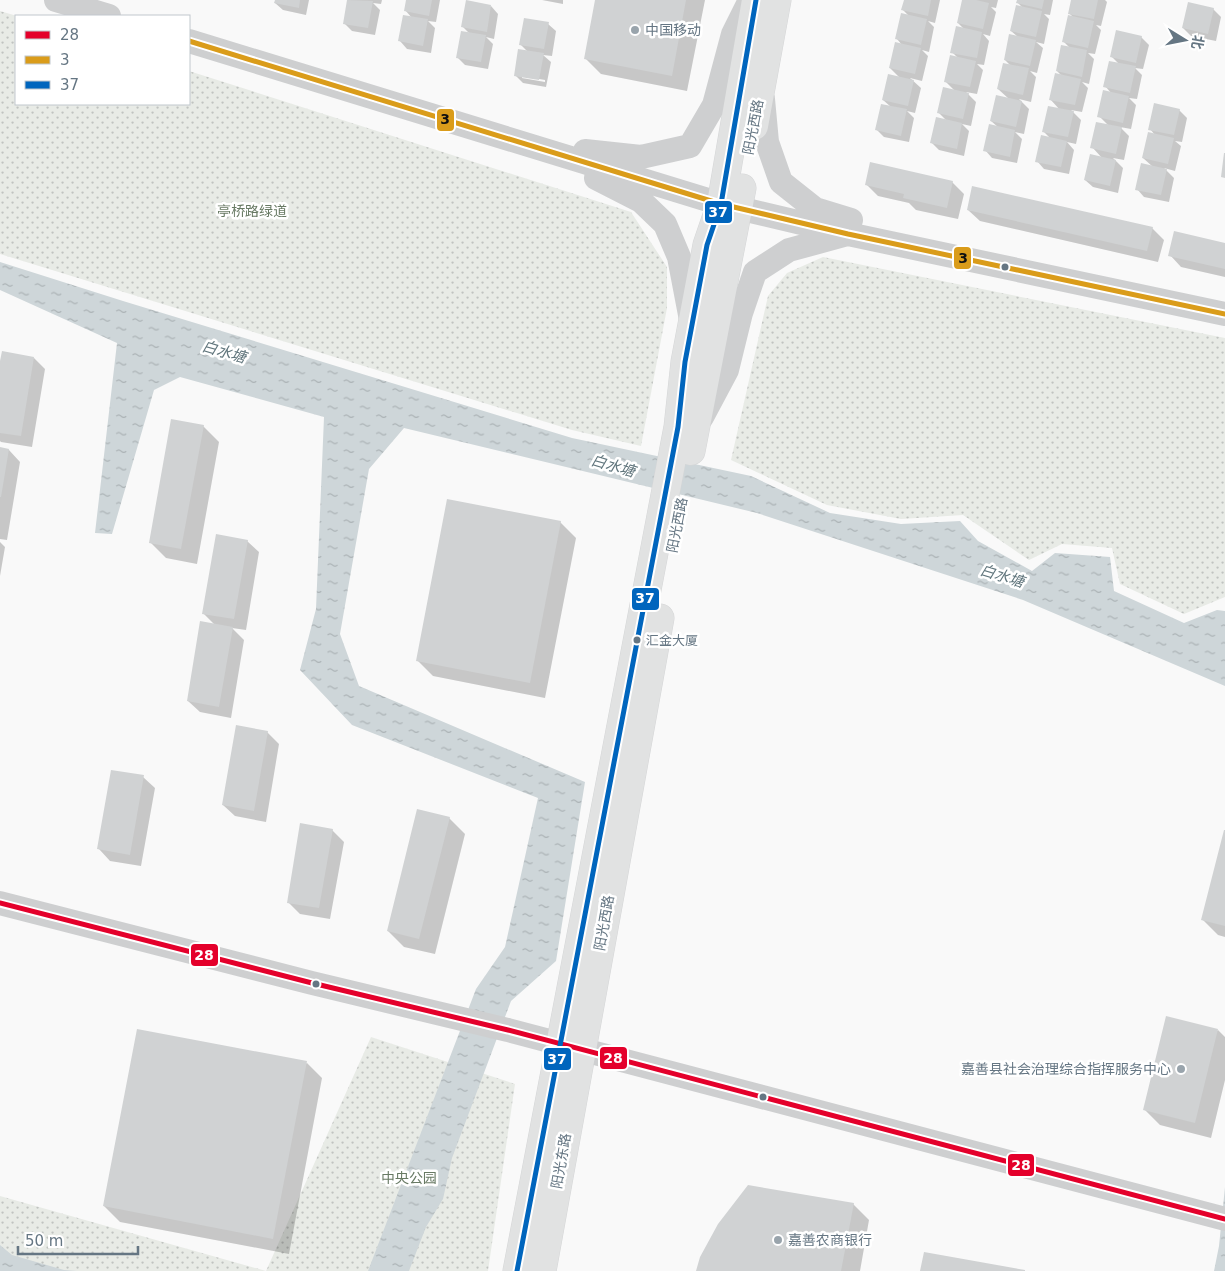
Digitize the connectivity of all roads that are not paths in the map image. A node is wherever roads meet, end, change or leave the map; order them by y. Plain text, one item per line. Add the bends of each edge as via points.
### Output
1 (56, 0) edge
2 (750, 0) edge
3 (756, 0) edge
4 (777, 0) edge
5 (106, 15) edge
6 (190, 41) edge
7 (762, 82) junction
8 (524, 144) junction
9 (730, 206) junction
10 (848, 234) junction
11 (896, 244) junction
12 (1225, 314) edge
13 (692, 325) junction
14 (687, 428) junction
15 (0, 902) edge
16 (570, 1048) junction
17 (1225, 1218) edge
18 (517, 1271) edge
19 (542, 1271) edge

1 - 5 street
2 - 8 street via 734,34 714,105 690,146 641,157
3 - 9 main road, 阳光西路
4 - 7 main road, 阳光西路
6 - 8 street
7 - 9 main road, 阳光西路
7 - 11 street via 767,142 782,182 815,209 862,223
8 - 9 street
8 - 13 street via 641,201 665,224 679,257
9 - 10 street
9 - 13 main road, 阳光西路 via 708,245
9 - 14 main road, 阳光西路
10 - 11 street
10 - 14 street via 789,250 756,272 741,313 727,370
11 - 12 street
13 - 14 main road, 阳光西路 via 685,362
14 - 16 main road, 阳光西路
15 - 16 street
16 - 17 street
16 - 18 main road, 阳光东路
16 - 19 main road, 阳光东路

